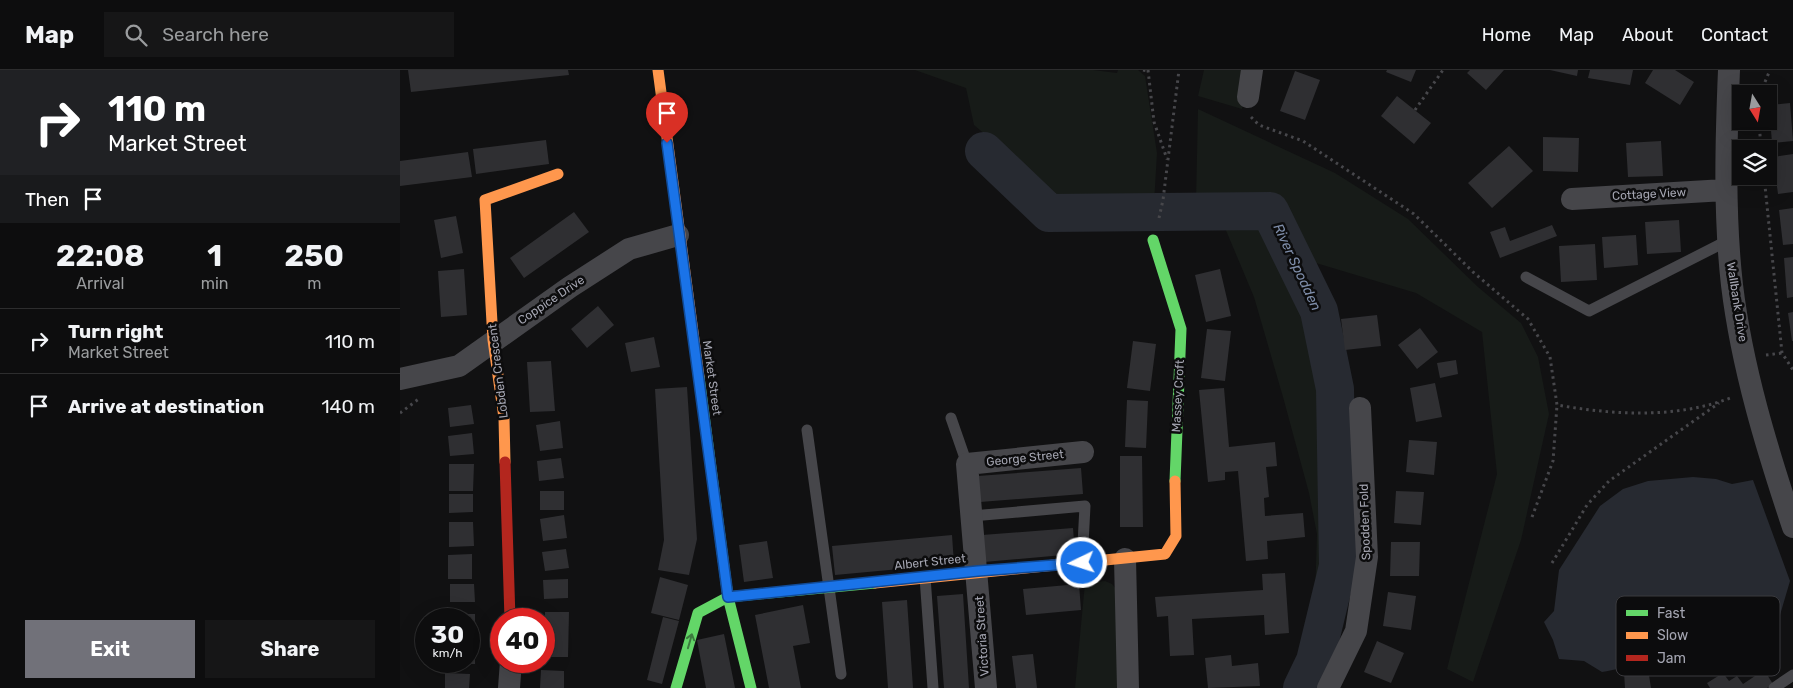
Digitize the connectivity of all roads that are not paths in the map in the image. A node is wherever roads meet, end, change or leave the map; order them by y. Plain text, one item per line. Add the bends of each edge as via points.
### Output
1 (658, 70) edge
2 (1252, 70) edge
3 (1729, 70) edge
4 (1248, 97) road end
5 (558, 174) dead end
6 (1725, 190) junction
7 (1572, 199) dead end
8 (678, 234) junction
9 (1153, 240) dead end
10 (1729, 240) junction
11 (1526, 277) dead end
12 (493, 340) junction
13 (400, 379) edge
14 (1360, 408) dead end
15 (951, 418) dead end
16 (807, 430) dead end
17 (1083, 452) dead end
18 (967, 464) junction
19 (972, 516) junction
20 (1793, 527) edge
21 (1165, 554) joint
22 (1125, 560) junction
23 (1082, 563) junction
24 (978, 571) junction
25 (925, 577) junction
26 (829, 587) junction
27 (728, 597) junction
28 (510, 608) edge
29 (512, 673) edge
30 (841, 674) dead end
31 (1793, 675) edge
32 (509, 688) edge
33 (676, 688) edge
34 (751, 688) edge
35 (933, 688) edge
36 (986, 688) edge
37 (1128, 688) edge
38 (1328, 688) edge
39 (1774, 688) edge

1 - 8 street, Market Street
2 - 4 street
3 - 6 street, Wallbank Drive
5 - 12 street, Lobden Crescent via 485,200
6 - 7 street, Cottage View
6 - 10 street, Wallbank Drive
8 - 12 street, Coppice Drive via 629,249
8 - 27 street, Market Street
9 - 21 street, Massey Croft via 1182,329 1175,459 1176,536
10 - 11 lane via 1589,310
10 - 20 street, Wallbank Drive via 1732,286 1752,390
12 - 13 street, Coppice Drive via 460,366
12 - 28 street, Lobden Crescent via 504,418
14 - 38 street, Spodden Fold via 1367,557 1356,631
15 - 18 lane
16 - 26 lane
17 - 18 street, George Street
18 - 19 street, Victoria Street
19 - 23 lane via 1085,506
19 - 24 street, Victoria Street
21 - 22 street, Albert Street
22 - 23 street, Albert Street
22 - 37 street
23 - 24 street, Albert Street
24 - 25 street, Albert Street
24 - 36 street, Victoria Street
25 - 26 street, Albert Street
25 - 35 lane
26 - 27 street, Albert Street
26 - 30 lane
33 -> 27 street via 698,613
27 - 34 street, Market Street
29 - 32 street
31 - 39 lane

